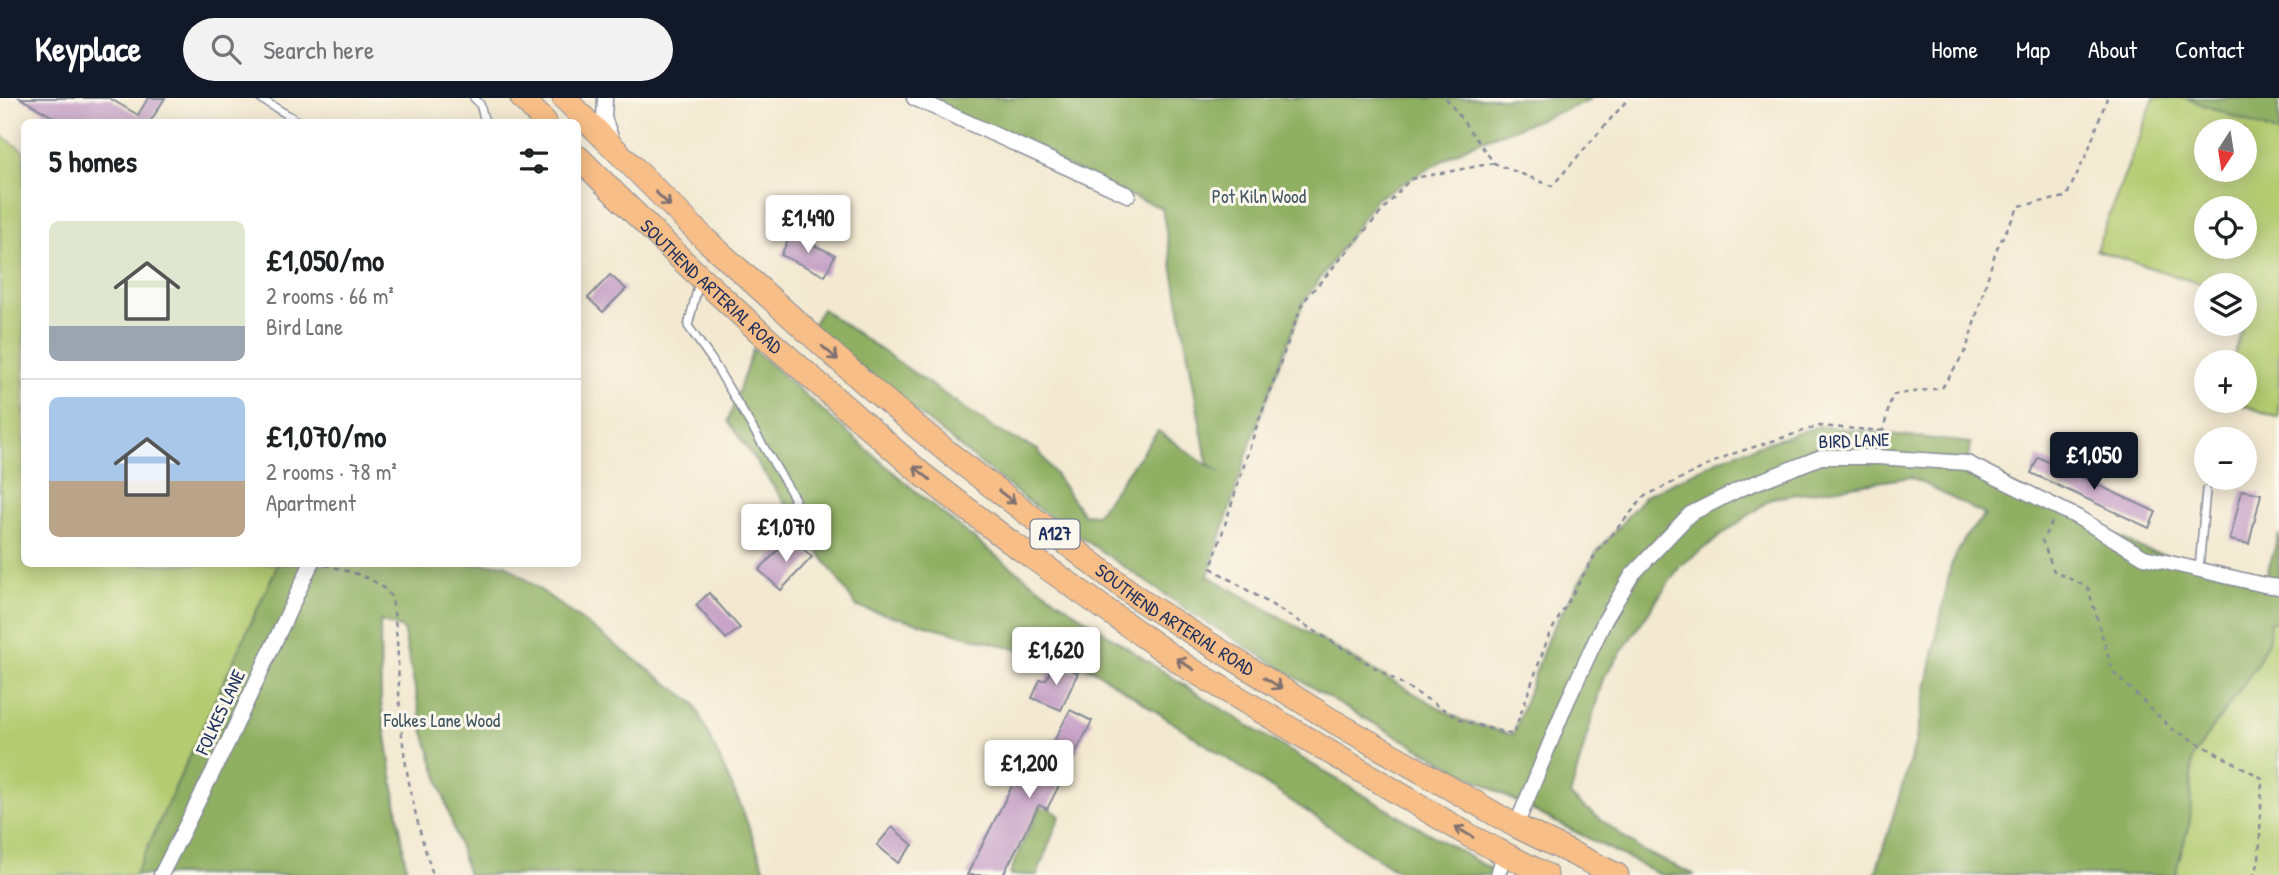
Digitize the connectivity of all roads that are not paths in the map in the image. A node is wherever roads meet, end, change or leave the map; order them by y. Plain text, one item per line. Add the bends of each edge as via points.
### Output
1 (259, 98) edge
2 (474, 98) edge
3 (522, 98) edge
4 (564, 98) edge
5 (605, 98) edge
6 (914, 98) edge
7 (295, 119) edge
8 (484, 119) edge
9 (542, 119) edge
10 (581, 160) edge
11 (629, 165) junction
12 (1128, 195) dead end
13 (701, 277) junction
14 (2206, 490) dead end
15 (781, 522) dead end
16 (310, 567) edge
17 (2199, 569) junction
18 (2279, 587) edge
19 (1516, 826) junction
20 (1501, 865) edge
21 (161, 875) edge
22 (1546, 875) edge
23 (1617, 875) edge

1 - 7 lane
2 - 8 lane
3 - 9 highway
4 - 11 highway, SOUTHEND ARTERIAL ROAD / A127
5 - 11 street via 606,129
6 - 12 street
10 - 13 highway, SOUTHEND ARTERIAL ROAD / A127
11 -> 19 highway, SOUTHEND ARTERIAL ROAD / A127 via 867,385 1143,601 1328,718
13 - 15 lane via 688,326 795,499
20 -> 13 highway, SOUTHEND ARTERIAL ROAD / A127 via 1187,667 1009,541 923,475
14 - 17 lane
16 - 21 street, FOLKES LANE
17 - 18 street, BIRD LANE
17 - 19 street, BIRD LANE via 2144,557 1967,463 1821,457 1690,514 1632,575 1605,620 1566,704
19 - 23 highway, SOUTHEND ARTERIAL ROAD / A127
20 - 22 highway, SOUTHEND ARTERIAL ROAD / A127

